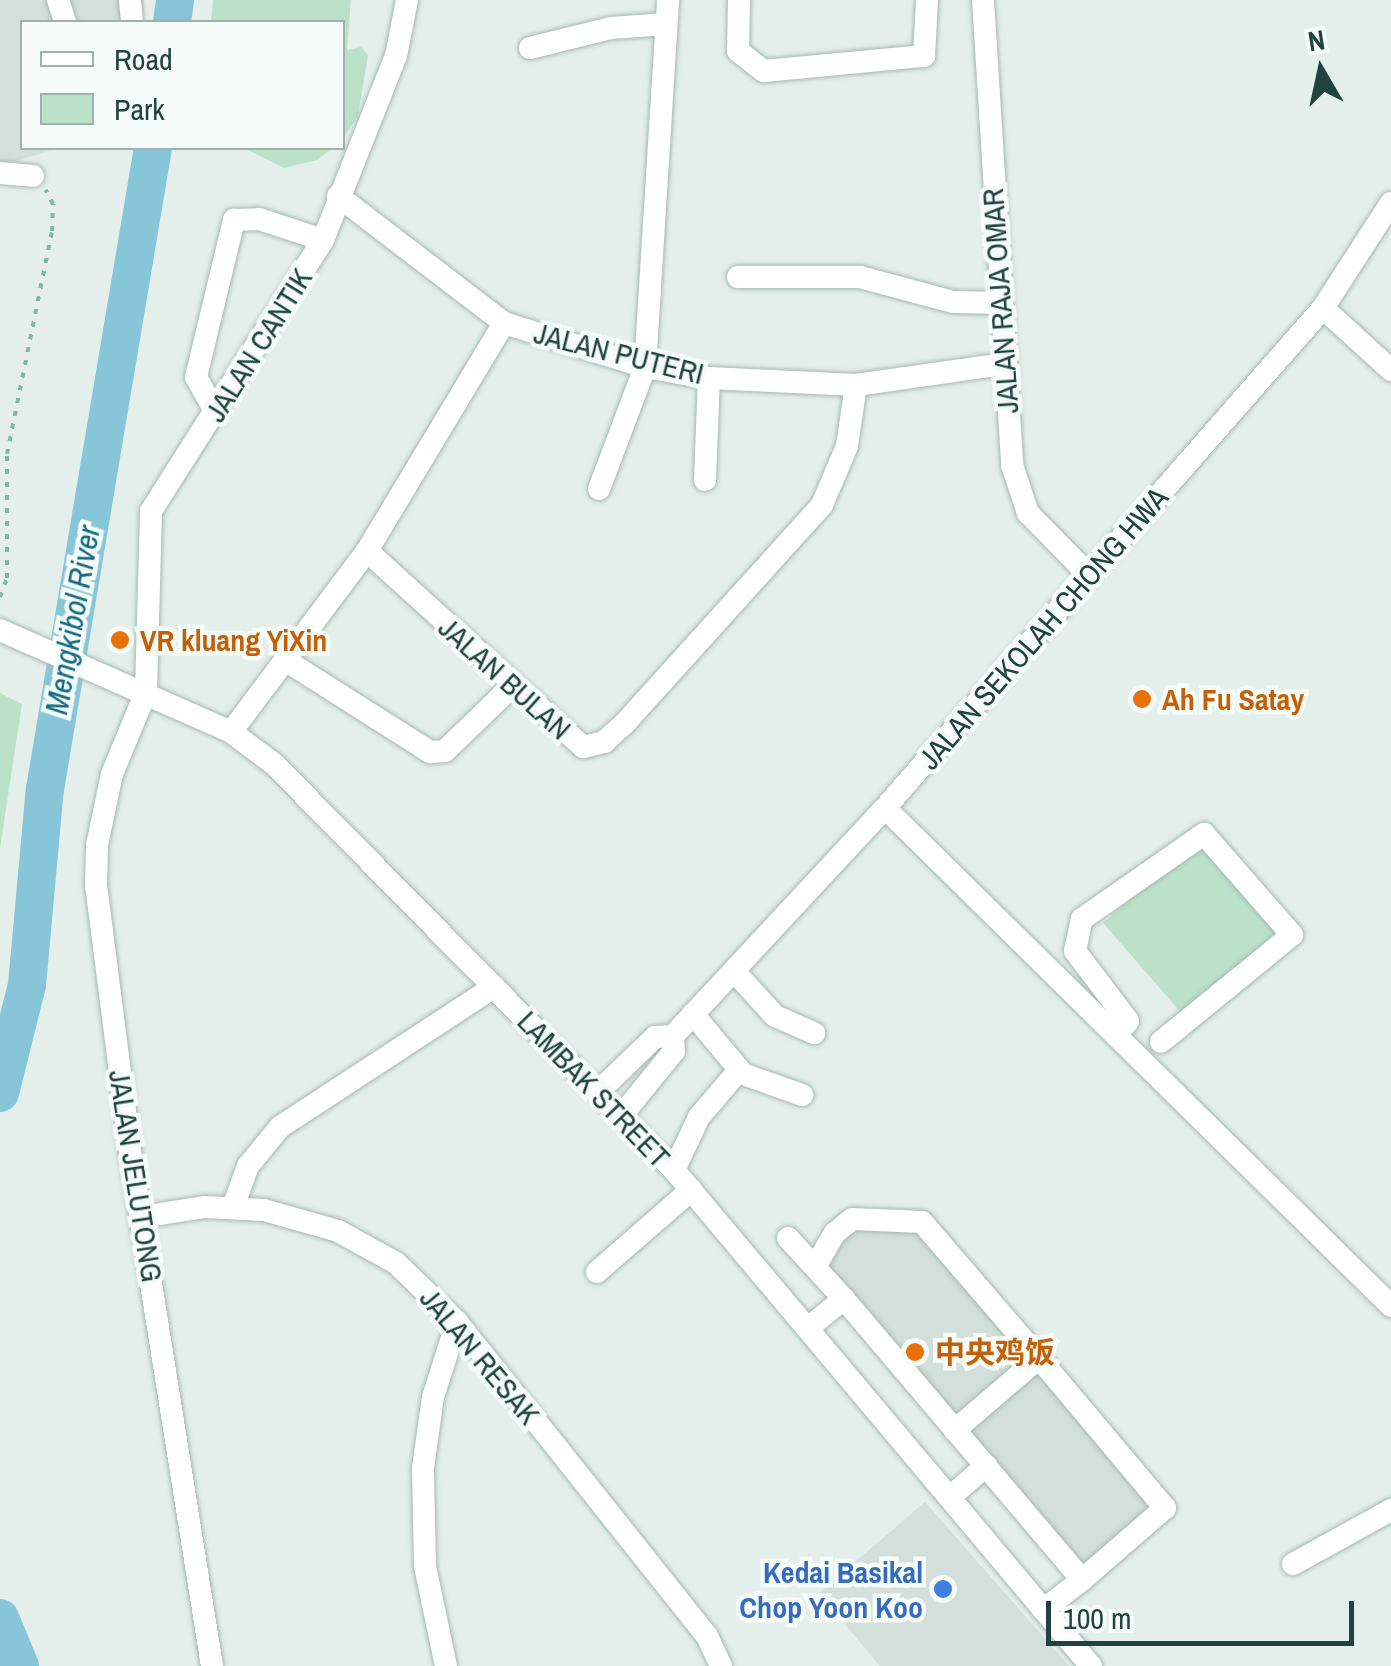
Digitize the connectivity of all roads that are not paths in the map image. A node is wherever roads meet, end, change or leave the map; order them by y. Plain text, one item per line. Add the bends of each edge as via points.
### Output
1 (407, 0) edge
2 (668, 0) edge
3 (739, 0) edge
4 (927, 0) edge
5 (984, 0) edge
6 (666, 24) junction
7 (530, 48) dead end
8 (0, 173) edge
9 (33, 176) road end
10 (338, 196) junction
11 (1391, 203) edge
12 (323, 240) junction
13 (738, 276) dead end
14 (998, 303) junction
15 (1323, 308) junction
16 (504, 323) junction
17 (1003, 364) junction
18 (645, 366) junction
19 (1391, 370) edge
20 (709, 378) junction
21 (856, 386) junction
22 (216, 414) junction
23 (706, 480) dead end
24 (599, 489) dead end
25 (367, 551) junction
26 (1088, 574) junction
27 (0, 630) edge
28 (284, 660) junction
29 (511, 687) junction
30 (146, 692) junction
31 (231, 732) junction
32 (884, 808) junction
33 (734, 971) junction
34 (494, 987) junction
35 (693, 1014) junction
36 (814, 1032) dead end
37 (1116, 1035) junction
38 (674, 1036) junction
39 (1161, 1042) dead end
40 (739, 1070) junction
41 (598, 1092) junction
42 (802, 1095) dead end
43 (622, 1114) junction
44 (674, 1170) junction
45 (691, 1190) junction
46 (233, 1207) junction
47 (141, 1218) junction
48 (788, 1238) dead end
49 (814, 1267) junction
50 (597, 1272) dead end
51 (844, 1299) junction
52 (1391, 1306) edge
53 (457, 1322) junction
54 (809, 1327) junction
55 (1039, 1358) junction
56 (955, 1430) junction
57 (986, 1466) junction
58 (950, 1497) junction
59 (1391, 1510) edge
60 (1293, 1564) dead end
61 (1082, 1580) junction
62 (1044, 1610) junction
63 (212, 1666) edge
64 (446, 1666) edge
65 (721, 1666) edge
66 (1090, 1666) edge

1 - 10 street, JALAN CANTIK via 381,99
2 - 6 street
3 - 4 street via 738,51 764,70 924,56
5 - 14 street, JALAN RAJA OMAR
6 - 7 street via 611,28
6 - 18 street
8 - 9 street
10 - 12 street, JALAN CANTIK
10 - 16 street, JALAN PUTERI
11 - 15 street, JALAN SEKOLAH CHONG HWA
12 - 22 street, JALAN CANTIK
12 - 22 street via 259,218 234,220 196,377
13 - 14 street via 860,277 953,302
14 - 17 street, JALAN RAJA OMAR
15 - 19 street
15 - 26 street, JALAN SEKOLAH CHONG HWA
16 - 18 street, JALAN PUTERI
16 - 25 street
17 - 21 street, JALAN PUTERI
17 - 26 street, JALAN RAJA OMAR via 1012,465 1028,514
18 - 20 street, JALAN PUTERI
18 - 24 street
20 - 21 street, JALAN PUTERI
20 - 23 street
21 - 29 street, JALAN BULAN via 847,446 822,506 604,742 583,746
22 - 30 street, JALAN CANTIK via 151,511
25 - 28 street
25 - 29 street, JALAN BULAN
26 - 32 street, JALAN SEKOLAH CHONG HWA
27 - 30 street, LAMBAK STREET
28 - 29 street via 430,752 445,751
28 - 31 street
30 - 31 street, LAMBAK STREET
30 - 47 street, JALAN JELUTONG via 112,774 96,886
31 - 34 street, LAMBAK STREET via 274,764
32 - 33 street, JALAN SEKOLAH CHONG HWA
32 - 37 street
33 - 35 street, JALAN SEKOLAH CHONG HWA
33 - 36 street via 775,1016
34 - 41 street, LAMBAK STREET
34 - 46 street via 280,1127 248,1166
35 - 38 street, JALAN SEKOLAH CHONG HWA
35 - 40 street
37 - 39 street via 1128,1021 1075,952 1082,919 1204,834 1292,935
37 - 52 street
38 - 41 street, JALAN SEKOLAH CHONG HWA via 654,1037
38 - 43 street, JALAN SEKOLAH CHONG HWA via 674,1051
40 - 42 street
40 - 44 street via 698,1117
41 - 43 street, LAMBAK STREET
43 - 44 street, LAMBAK STREET
44 - 45 street, LAMBAK STREET
45 - 50 street
45 - 54 street, LAMBAK STREET
46 - 47 street, JALAN RESAK
46 - 53 street, JALAN RESAK via 305,1219 366,1244 423,1286
47 - 63 street, JALAN JELUTONG
48 - 49 street
49 - 51 street
49 - 55 street via 852,1219 922,1222
51 - 54 street
51 - 56 street
53 - 64 street via 436,1384 423,1468 424,1566
53 - 65 street, JALAN RESAK via 707,1636
54 - 58 street, LAMBAK STREET
55 - 56 street
55 - 61 street via 1165,1508
56 - 57 street
57 - 58 street
57 - 61 street
58 - 62 street, LAMBAK STREET
59 - 60 street
61 - 62 street
62 - 66 street, LAMBAK STREET

